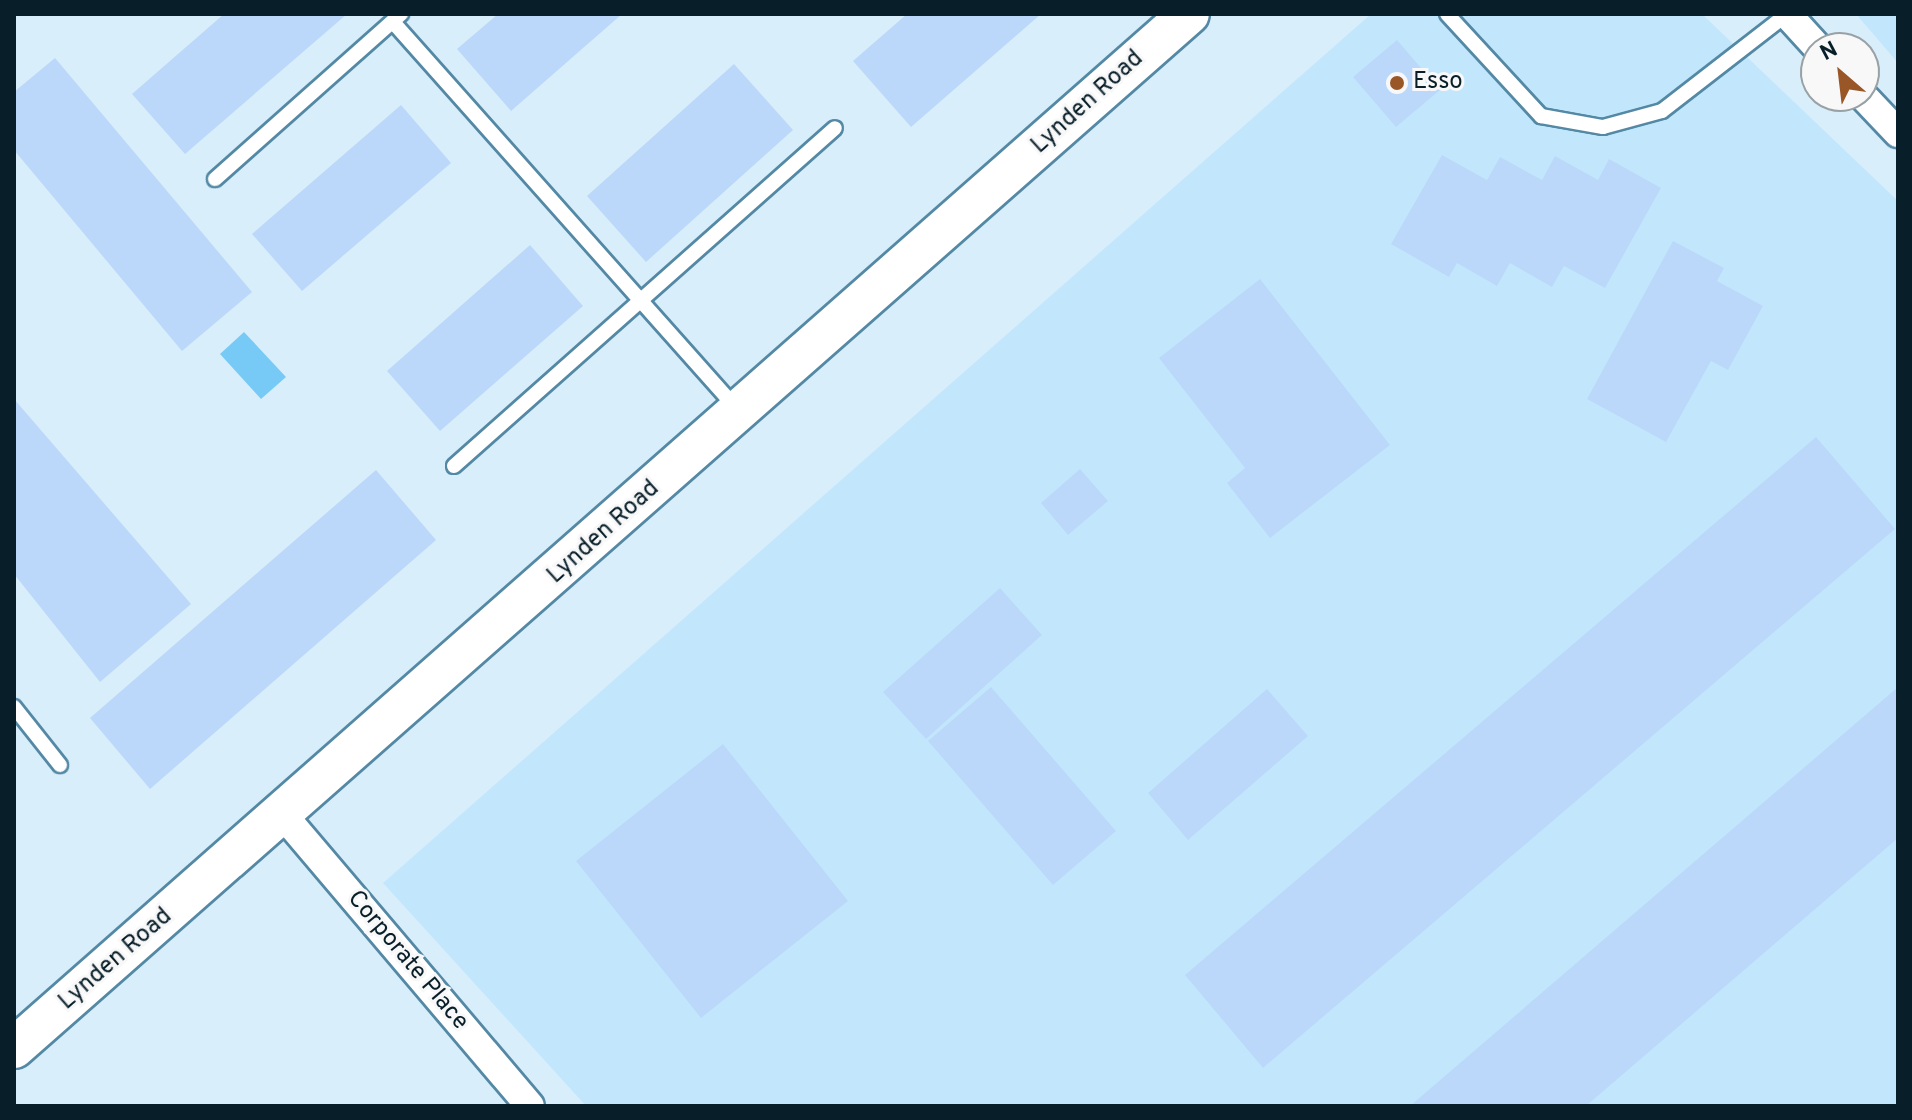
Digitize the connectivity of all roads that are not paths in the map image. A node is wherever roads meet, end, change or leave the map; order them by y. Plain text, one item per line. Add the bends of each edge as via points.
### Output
1 (1189, 14) edge
2 (1447, 14) edge
3 (1787, 14) edge
4 (397, 18) edge
5 (1803, 32) edge
6 (1878, 112) edge
7 (835, 128) dead end
8 (1898, 133) edge
9 (215, 179) dead end
10 (641, 300) junction
11 (741, 412) junction
12 (454, 466) dead end
13 (14, 707) edge
14 (60, 765) dead end
15 (284, 816) junction
16 (14, 1048) edge
17 (530, 1106) edge

1 - 11 main road, Lynden Road
2 - 3 lane via 1541,116 1603,127 1662,111
3 - 5 street
4 - 9 lane
4 - 10 lane
6 - 8 street
7 - 10 lane
10 - 11 lane
10 - 12 lane
11 - 15 main road, Lynden Road
13 - 14 lane
15 - 16 main road, Lynden Road
15 - 17 street, Corporate Place

